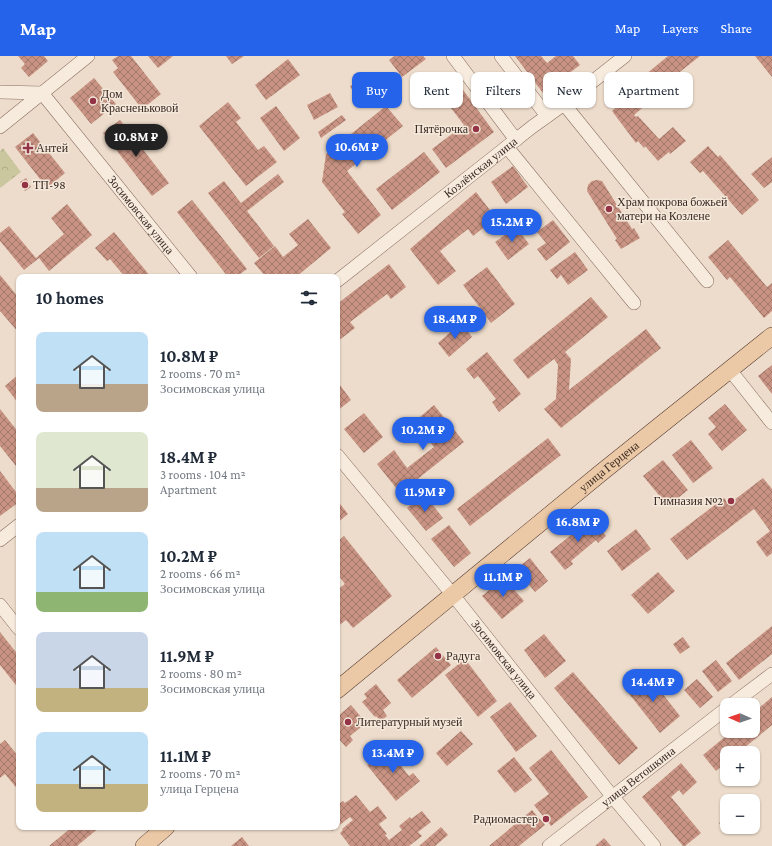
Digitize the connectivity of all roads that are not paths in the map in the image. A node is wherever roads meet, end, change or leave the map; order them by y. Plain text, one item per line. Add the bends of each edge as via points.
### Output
1 (88, 56) edge
2 (453, 56) edge
3 (501, 56) edge
4 (625, 56) edge
5 (596, 79) edge
6 (0, 92) edge
7 (42, 93) junction
8 (558, 108) edge
9 (567, 108) edge
10 (546, 116) junction
11 (0, 127) edge
12 (512, 143) junction
13 (189, 274) edge
14 (340, 279) edge
15 (707, 280) dead end
16 (634, 303) dead end
17 (772, 336) edge
18 (730, 370) junction
19 (772, 423) edge
20 (340, 459) edge
21 (16, 527) edge
22 (0, 540) edge
23 (453, 595) junction
24 (0, 605) edge
25 (16, 625) edge
26 (772, 674) edge
27 (340, 688) edge
28 (740, 698) edge
29 (720, 713) edge
30 (612, 796) junction
31 (163, 830) edge
32 (144, 846) edge
33 (549, 846) edge
34 (654, 846) edge

1 - 7 street
2 - 12 street
3 - 10 street
4 - 5 street, Козлёнская улица
6 - 7 street
7 - 11 street
7 - 13 street, Зосимовская улица
8 - 10 street, Козлёнская улица
9 - 15 street
10 - 12 street, Козлёнская улица
12 - 14 street, Козлёнская улица
12 - 16 street
17 - 18 main road, улица Герцена
18 - 19 street
18 - 23 main road, улица Герцена
20 - 23 street, Зосимовская улица
21 - 22 street
23 - 27 main road, улица Герцена
23 - 30 street, Зосимовская улица
24 - 25 street
26 - 28 street
29 - 30 street, улица Ветошкина
30 - 33 street, улица Ветошкина
30 - 34 street, Зосимовская улица
31 - 32 main road

